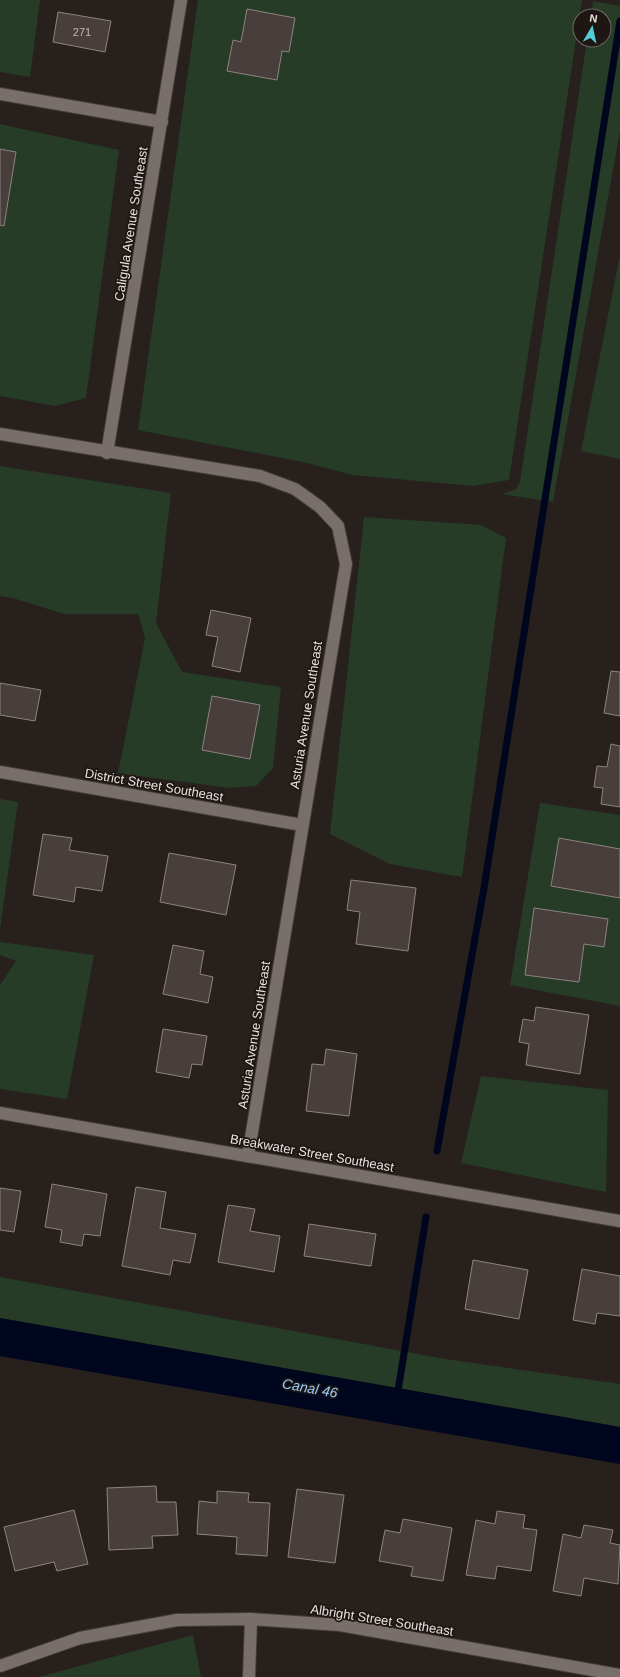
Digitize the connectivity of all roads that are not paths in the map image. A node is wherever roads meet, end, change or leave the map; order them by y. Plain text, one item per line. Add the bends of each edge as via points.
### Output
1 (181, 0) edge
2 (0, 94) edge
3 (162, 122) junction
4 (0, 434) edge
5 (107, 453) junction
6 (0, 772) edge
7 (302, 825) junction
8 (0, 1113) edge
9 (248, 1156) junction
10 (620, 1221) edge
11 (251, 1619) junction
12 (0, 1666) edge
13 (620, 1675) edge
14 (249, 1677) edge

1 - 3 street, Caligula Avenue Southeast
2 - 3 street
3 - 5 street, Caligula Avenue Southeast
4 - 5 street, Asturia Avenue Southeast
5 - 7 street, Asturia Avenue Southeast via 260,476 295,489 320,507 338,526 346,564
6 - 7 street, District Street Southeast
7 - 9 street, Asturia Avenue Southeast
8 - 9 street, Breakwater Street Southeast
9 - 10 street, Breakwater Street Southeast
11 - 12 street, Albright Street Southeast via 177,1620 80,1638
11 - 13 street, Albright Street Southeast via 340,1625
11 - 14 street

